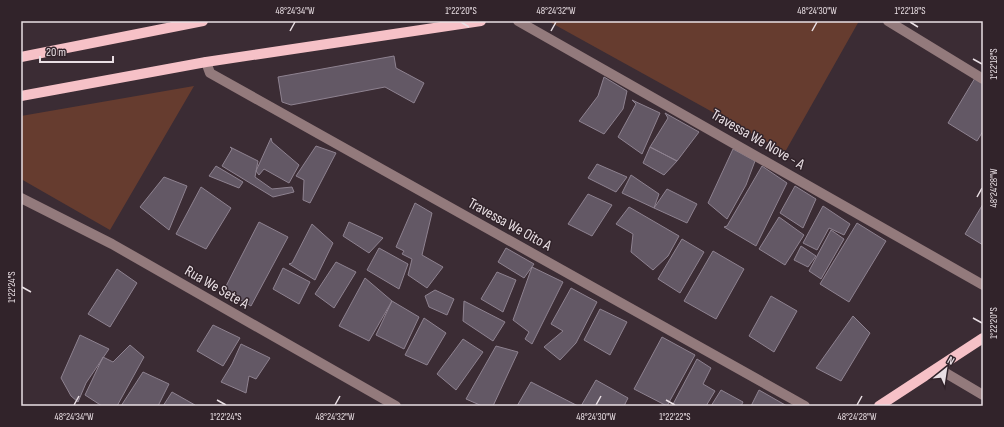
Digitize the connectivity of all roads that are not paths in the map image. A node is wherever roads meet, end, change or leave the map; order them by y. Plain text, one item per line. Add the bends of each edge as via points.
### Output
1 (202, 21) edge
2 (481, 21) edge
3 (518, 21) edge
4 (888, 21) edge
5 (21, 57) edge
6 (206, 62) junction
7 (983, 78) edge
8 (21, 96) edge
9 (21, 198) edge
10 (983, 285) edge
11 (983, 338) edge
12 (939, 369) junction
13 (983, 395) edge
14 (396, 406) edge
15 (805, 406) edge
16 (879, 406) edge

1 - 5 main road
2 - 6 main road
3 - 10 street, Travessa We Nove - A
4 - 7 street
6 - 8 main road
6 - 15 street, Travessa We Oito A via 210,73
9 - 14 street, Rua We Sete A via 112,244
11 - 12 main road
12 - 13 street
12 - 16 main road

